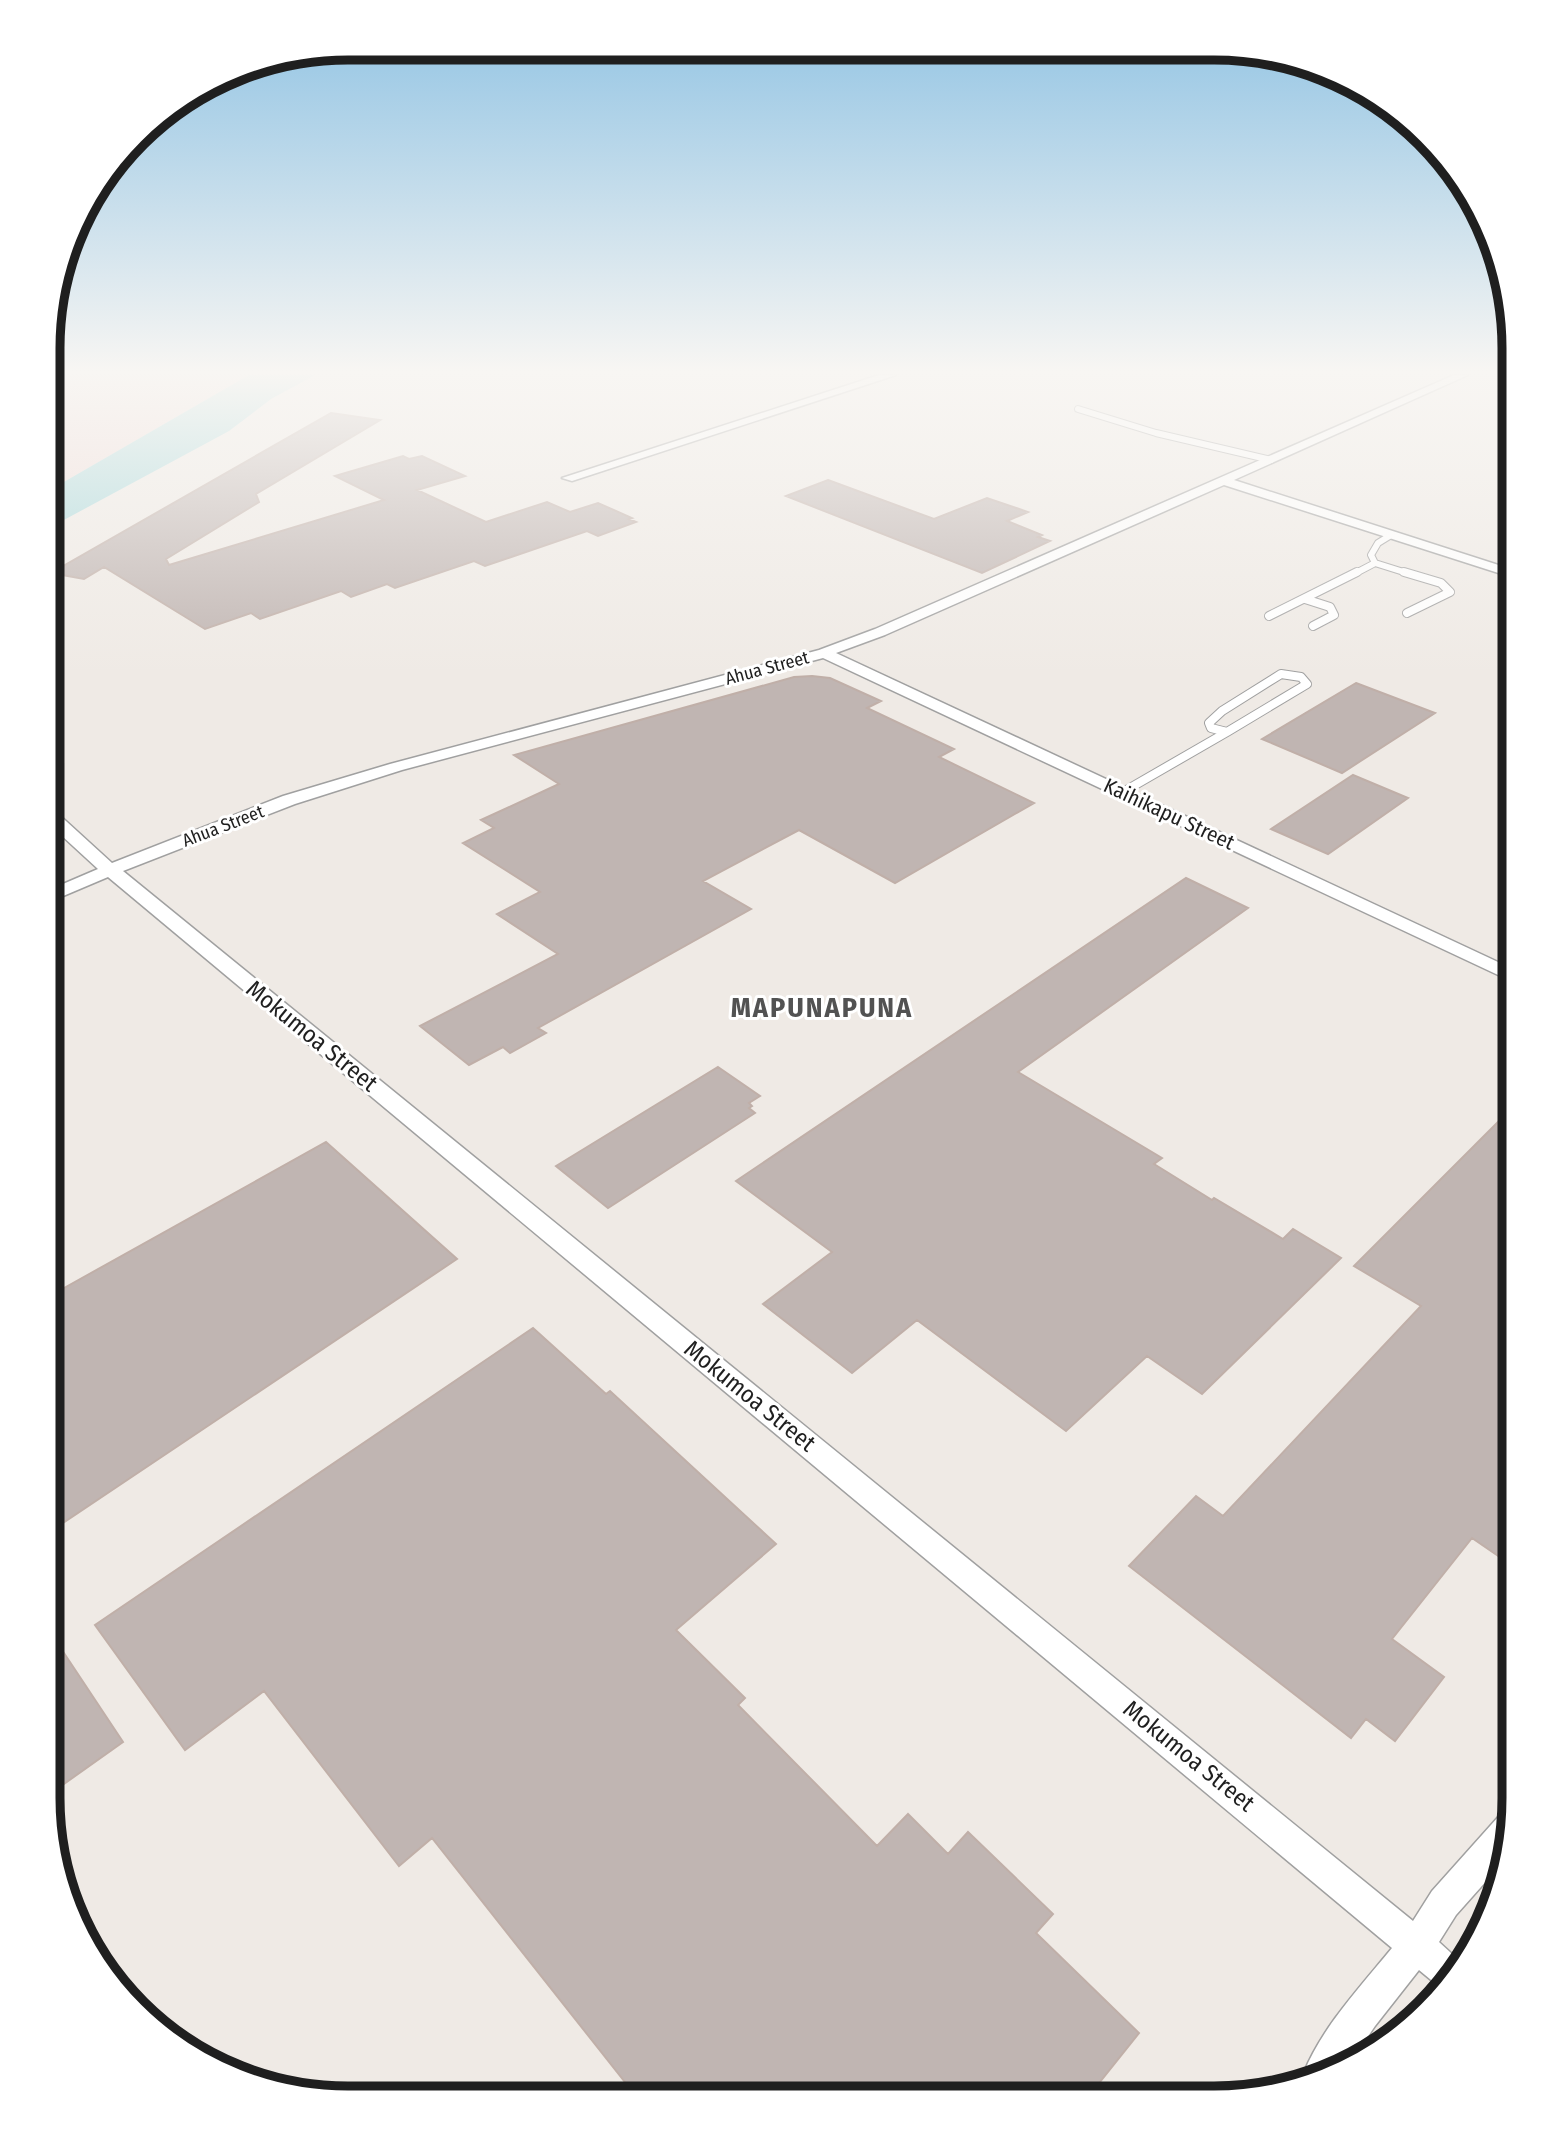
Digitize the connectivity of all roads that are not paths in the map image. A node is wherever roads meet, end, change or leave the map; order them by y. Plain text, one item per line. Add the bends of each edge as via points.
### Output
1 (577, 475) edge
2 (1237, 475) edge
3 (568, 478) dead end
4 (1224, 481) junction
5 (1391, 535) junction
6 (1375, 563) junction
7 (1502, 570) edge
8 (1305, 598) junction
9 (1407, 613) dead end
10 (1269, 616) dead end
11 (1313, 626) dead end
12 (824, 653) junction
13 (1227, 732) junction
14 (1123, 792) junction
15 (60, 832) edge
16 (110, 870) junction
17 (60, 892) edge
18 (1502, 971) edge
19 (1498, 1843) edge
20 (1416, 1946) junction
21 (1445, 1969) edge
22 (1329, 2061) edge

1 - 3 street
2 - 4 street, Ahua Street
4 - 5 street
4 - 12 street, Ahua Street
5 - 6 lane via 1378,543 1371,555
5 - 7 street
6 - 8 lane
6 - 9 lane via 1440,583 1450,592
8 - 10 lane
8 - 11 lane via 1330,607 1334,615
12 - 14 street, Kaihikapu Street
12 - 16 street, Ahua Street via 396,767 289,800
13 - 13 lane via 1268,710 1307,684 1301,677 1282,674 1209,723
13 - 14 lane
14 - 18 street, Kaihikapu Street
15 - 16 street, Mokumoa Street
16 - 17 street, Ahua Street
16 - 20 street, Mokumoa Street
19 - 20 street via 1444,1903
20 - 21 street, Mokumoa Street
20 - 22 street

